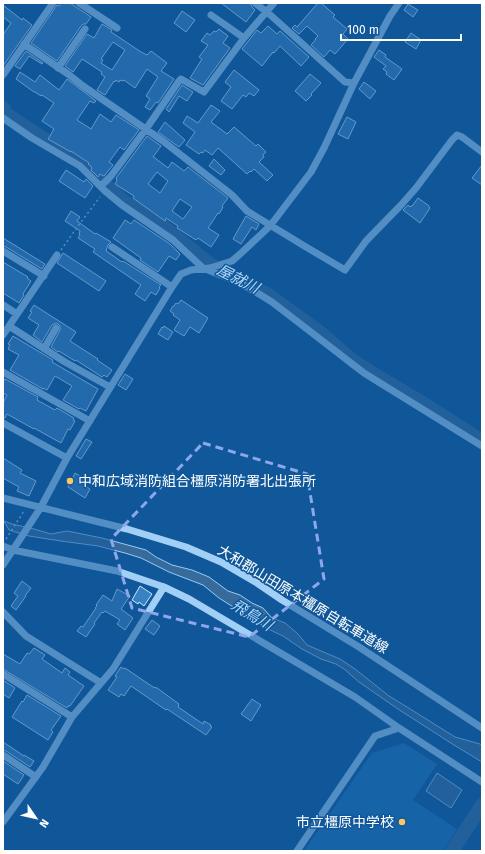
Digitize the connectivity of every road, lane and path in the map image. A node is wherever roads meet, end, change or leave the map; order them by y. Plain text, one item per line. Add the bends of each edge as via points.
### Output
1 (53, 3) edge
2 (79, 3) edge
3 (255, 3) edge
4 (274, 3) edge
5 (399, 3) edge
6 (267, 12) junction
7 (211, 15) dead end
8 (116, 28) dead end
9 (85, 29) dead end
10 (244, 38) junction
11 (24, 44) junction
12 (58, 68) junction
13 (3, 75) edge
14 (354, 83) junction
15 (3, 118) edge
16 (146, 129) junction
17 (482, 152) edge
18 (104, 186) junction
19 (270, 226) junction
20 (112, 247) dead end
21 (3, 252) edge
22 (57, 255) joint
23 (209, 267) junction
24 (44, 276) junction
25 (172, 287) junction
26 (3, 305) edge
27 (17, 314) junction
28 (9, 326) junction
29 (56, 328) dead end
30 (3, 336) edge
31 (44, 349) junction
32 (3, 372) edge
33 (110, 388) junction
34 (90, 421) junction
35 (3, 423) edge
36 (482, 446) edge
37 (67, 458) junction
38 (3, 498) edge
39 (27, 507) dead end
40 (40, 509) junction
41 (4, 544) edge
42 (15, 547) junction
43 (3, 566) edge
44 (164, 587) junction
45 (3, 612) edge
46 (3, 674) edge
47 (101, 683) junction
48 (72, 717) junction
49 (399, 728) junction
50 (482, 728) edge
51 (3, 755) edge
52 (36, 776) junction
53 (480, 781) edge
54 (3, 822) edge
55 (297, 851) edge

1 - 11 street
2 - 8 street
3 - 6 street
4 - 6 street
5 - 14 street
6 - 10 street
6 - 14 street via 345,82
7 - 10 street
9 - 12 street
10 - 16 street via 204,92 181,79
11 - 12 street
11 - 13 street
12 - 16 street
14 - 19 street via 311,172
15 - 18 street via 80,166
16 - 18 street
16 - 19 street via 232,195 247,211
17 - 19 street via 457,135 416,188 366,240 345,270
18 - 22 path
18 - 23 street via 122,205
19 - 23 street via 239,256
20 - 25 street
21 - 24 street
22 - 24 street
23 - 25 street via 181,274
23 - 36 street via 272,302 364,372
24 - 27 street
25 - 33 street
26 - 27 street
27 - 28 street
28 - 30 street
28 - 31 street
29 - 31 street
31 - 33 street
32 - 34 street
33 - 34 street
34 - 37 street
35 - 37 street
37 - 40 street
38 - 40 street, 大和郡山田原本橿原自転車道線
39 - 41 path
40 - 42 street
40 - 50 street, 大和郡山田原本橿原自転車道線 via 135,531 186,547 221,562
41 - 42 street
42 - 43 street
42 - 44 street via 117,571
44 - 47 street
44 - 49 street via 324,678
45 - 47 street via 26,636
46 - 48 street
47 - 48 street
48 - 52 street
49 - 53 street
49 - 55 street via 375,736
51 - 52 street
52 - 54 street

